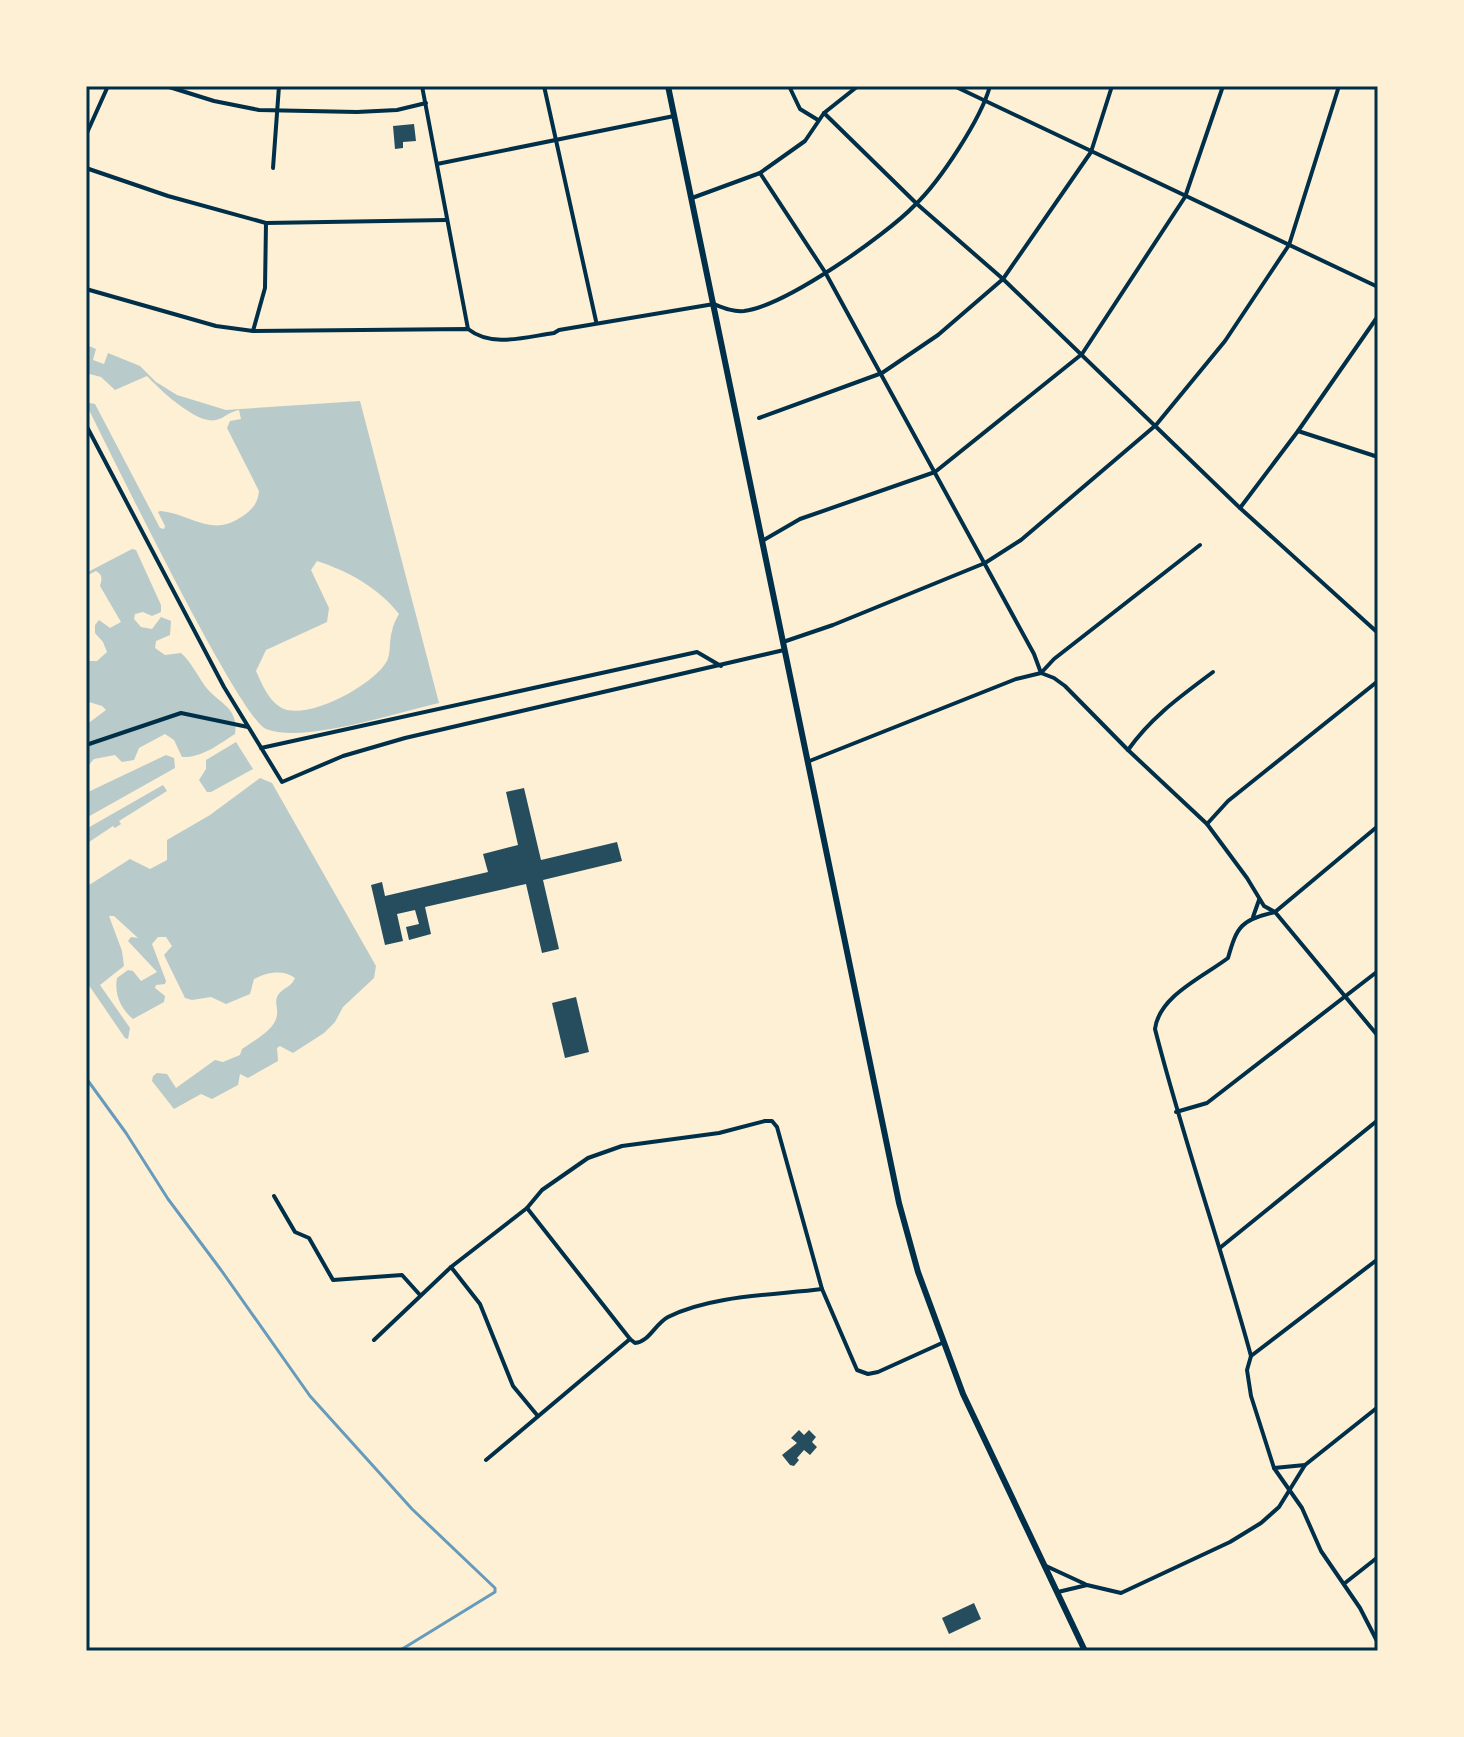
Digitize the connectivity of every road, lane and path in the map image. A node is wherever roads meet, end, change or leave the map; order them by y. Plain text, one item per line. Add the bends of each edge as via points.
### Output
1 (108, 86) edge
2 (166, 86) edge
3 (279, 86) edge
4 (422, 86) edge
5 (544, 86) edge
6 (668, 86) edge
7 (789, 86) edge
8 (858, 86) edge
9 (954, 86) edge
10 (990, 86) edge
11 (1112, 86) edge
12 (1223, 86) edge
13 (1339, 86) edge
14 (986, 101) junction
15 (426, 103) junction
16 (277, 111) junction
17 (824, 113) junction
18 (674, 116) junction
19 (818, 120) junction
20 (86, 135) edge
21 (556, 141) junction
22 (1091, 152) junction
23 (437, 164) junction
24 (86, 168) edge
25 (273, 168) dead end
26 (760, 173) junction
27 (1185, 197) junction
28 (691, 198) junction
29 (917, 204) junction
30 (446, 220) junction
31 (266, 223) junction
32 (1289, 245) junction
33 (825, 272) junction
34 (1003, 279) junction
35 (1378, 287) edge
36 (86, 289) edge
37 (714, 304) junction
38 (1378, 316) edge
39 (596, 321) junction
40 (468, 329) junction
41 (253, 331) junction
42 (1082, 354) junction
43 (882, 373) junction
44 (759, 418) dead end
45 (86, 425) edge
46 (1156, 425) junction
47 (1298, 431) junction
48 (1378, 457) edge
49 (935, 472) junction
50 (1240, 508) junction
51 (762, 541) junction
52 (1200, 545) dead end
53 (985, 563) junction
54 (1378, 633) edge
55 (783, 646) junction
56 (721, 666) junction
57 (1213, 672) dead end
58 (1041, 673) junction
59 (1378, 681) edge
60 (248, 727) junction
61 (86, 745) edge
62 (261, 748) junction
63 (1128, 750) junction
64 (807, 762) junction
65 (1207, 824) junction
66 (1378, 826) edge
67 (1259, 900) junction
68 (1275, 912) junction
69 (1253, 917) junction
70 (1378, 971) edge
71 (1347, 998) junction
72 (1378, 1036) edge
73 (1176, 1112) junction
74 (1378, 1120) edge
75 (274, 1196) dead end
76 (527, 1208) junction
77 (1221, 1247) junction
78 (1378, 1259) edge
79 (451, 1267) junction
80 (822, 1289) junction
81 (420, 1296) junction
82 (630, 1339) junction
83 (374, 1340) dead end
84 (942, 1343) junction
85 (1251, 1356) junction
86 (1378, 1407) edge
87 (538, 1416) junction
88 (486, 1460) dead end
89 (1305, 1465) junction
90 (1274, 1468) junction
91 (1290, 1490) junction
92 (1378, 1557) edge
93 (1045, 1566) junction
94 (1344, 1583) junction
95 (1087, 1585) junction
96 (1058, 1592) junction
97 (1378, 1643) edge
98 (1085, 1651) edge

1 - 20 street
2 - 16 street via 214,101
3 - 16 street
4 - 15 street
5 - 21 street
6 - 18 main road
7 - 19 street via 800,109
8 - 17 street
9 - 14 street
10 - 14 street
11 - 22 street
12 - 27 street
13 - 32 street
14 - 22 street
14 - 29 street
15 - 16 street via 397,110
15 - 23 street
16 - 25 street
17 - 19 street
17 - 29 street
18 - 21 street
18 - 28 main road
19 - 26 street via 805,141
21 - 23 street
21 - 39 street
22 - 27 street
22 - 34 street
23 - 30 street
24 - 31 street
26 - 28 street
26 - 33 street
27 - 32 street
27 - 42 street
28 - 37 main road
29 - 33 street
29 - 34 street
30 - 31 street
30 - 40 street
31 - 41 street via 265,288
32 - 35 street
32 - 46 street via 1225,341
33 - 37 street via 783,298 745,311
33 - 43 street
34 - 42 street
34 - 43 street via 938,335
36 - 41 street via 216,326
37 - 39 street
37 - 51 main road
38 - 47 street
39 - 40 street via 554,333 494,340
40 - 41 street
42 - 46 street
42 - 49 street
43 - 44 street
43 - 49 street
45 - 60 street
46 - 50 street
46 - 53 street via 1021,540
47 - 48 street
47 - 50 street
49 - 51 street via 800,519
49 - 53 street
50 - 54 street
51 - 55 main road
52 - 58 street
53 - 55 street
53 - 58 street
55 - 56 street
55 - 64 main road
56 - 62 street via 697,652
56 - 62 street via 405,738 282,782
57 - 63 street via 1157,714
58 - 63 street via 1065,686
58 - 64 street
59 - 65 street via 1228,801
60 - 61 street via 181,713
60 - 62 street
63 - 65 street
64 - 84 main road via 899,1203
65 - 67 street
66 - 68 street
67 - 68 street
67 - 69 street
68 - 69 street
68 - 71 street
69 - 73 street via 1237,930 1228,958 1166,1004 1156,1018
70 - 71 street
71 - 72 street
71 - 73 street via 1207,1103
73 - 77 street
74 - 77 street
75 - 81 street via 295,1232 309,1238 333,1280 402,1275
76 - 79 street
76 - 80 street via 542,1190 604,1151 772,1121
76 - 82 street
77 - 85 street
78 - 85 street
79 - 81 street
79 - 87 street via 480,1304 513,1386
80 - 82 street via 713,1303 668,1317 639,1344
80 - 84 street via 862,1373 878,1372
81 - 83 street
82 - 87 street
84 - 93 main road
85 - 90 street via 1251,1396
86 - 89 street
87 - 88 street
89 - 90 street
89 - 91 street
90 - 91 street
91 - 94 street
91 - 95 street via 1261,1523 1210,1552 1121,1593
92 - 94 street
93 - 95 street
93 - 96 main road
94 - 97 street
95 - 96 street
96 - 98 main road

